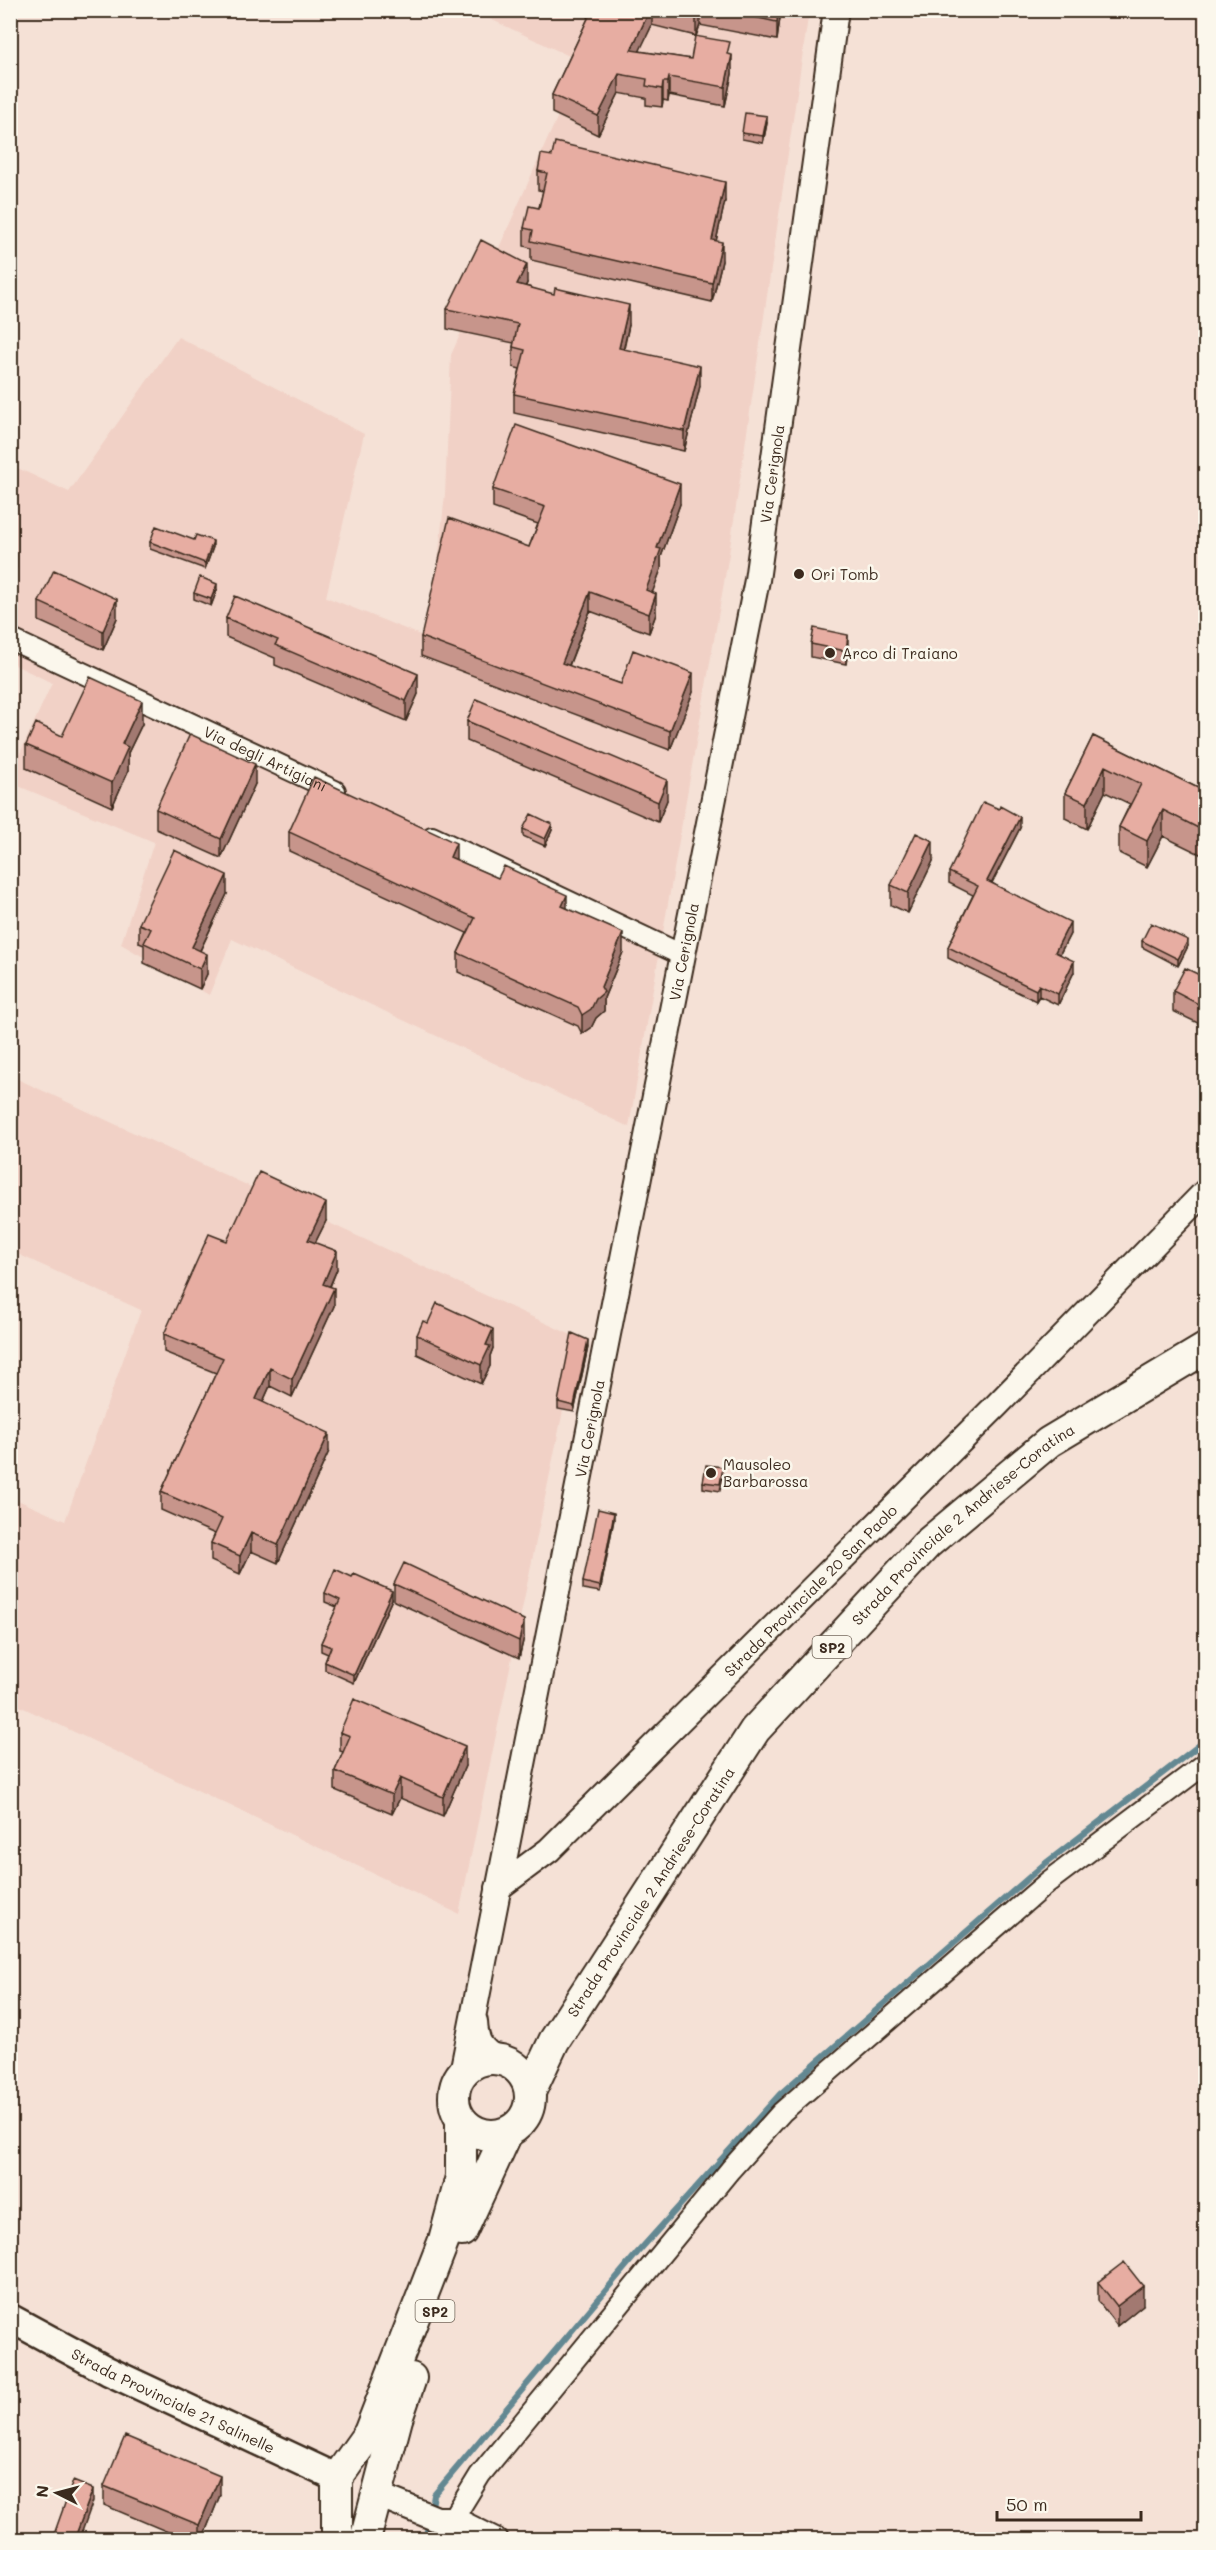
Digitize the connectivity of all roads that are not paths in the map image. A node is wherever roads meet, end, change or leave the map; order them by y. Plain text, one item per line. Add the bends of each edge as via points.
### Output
1 (836, 10) edge
2 (10, 639) edge
3 (349, 798) edge
4 (414, 828) edge
5 (684, 956) junction
6 (1206, 1191) edge
7 (1206, 1348) edge
8 (1206, 1763) edge
9 (498, 1888) junction
10 (475, 2016) junction
11 (554, 2041) junction
12 (503, 2061) junction
13 (462, 2073) junction
14 (530, 2092) junction
15 (461, 2121) junction
16 (507, 2133) junction
17 (10, 2318) edge
18 (337, 2478) junction
19 (389, 2500) junction
20 (445, 2519) junction
21 (337, 2540) edge
22 (365, 2540) edge
23 (495, 2540) edge

1 - 5 street, Via Cerignola via 758,580
2 - 3 street, Via degli Artigiani
4 - 5 street
5 - 9 street, Via Cerignola
6 - 9 street, Strada Provinciale 20 San Paolo via 998,1405 549,1850
7 - 11 main road, Strada Provinciale 2 Andriese-Coratina / SP2 via 1049,1442 927,1544 755,1730
8 - 20 street via 1048,1882 783,2112
9 - 10 street
10 - 12 street via 476,2040 484,2052
10 - 13 street
11 - 12 main road
11 - 14 main road, Strada Provinciale 2 Andriese-Coratina / SP2
12 - 13 main road via 484,2060
12 - 14 main road via 523,2075
13 - 15 main road, SP2 via 454,2096
14 - 16 main road, Strada Provinciale 2 Andriese-Coratina / SP2 via 525,2116
15 - 16 main road via 482,2135
15 - 18 main road, SP2 via 461,2177 444,2240 369,2433
16 - 19 main road, Strada Provinciale 2 Andriese-Coratina / SP2 via 467,2218 397,2419
17 - 18 main road, Strada Provinciale 21 Salinelle via 108,2371
18 - 21 main road
19 - 20 street
19 - 22 main road, Strada Provinciale 2 Andriese-Coratina / SP2
20 - 23 street

